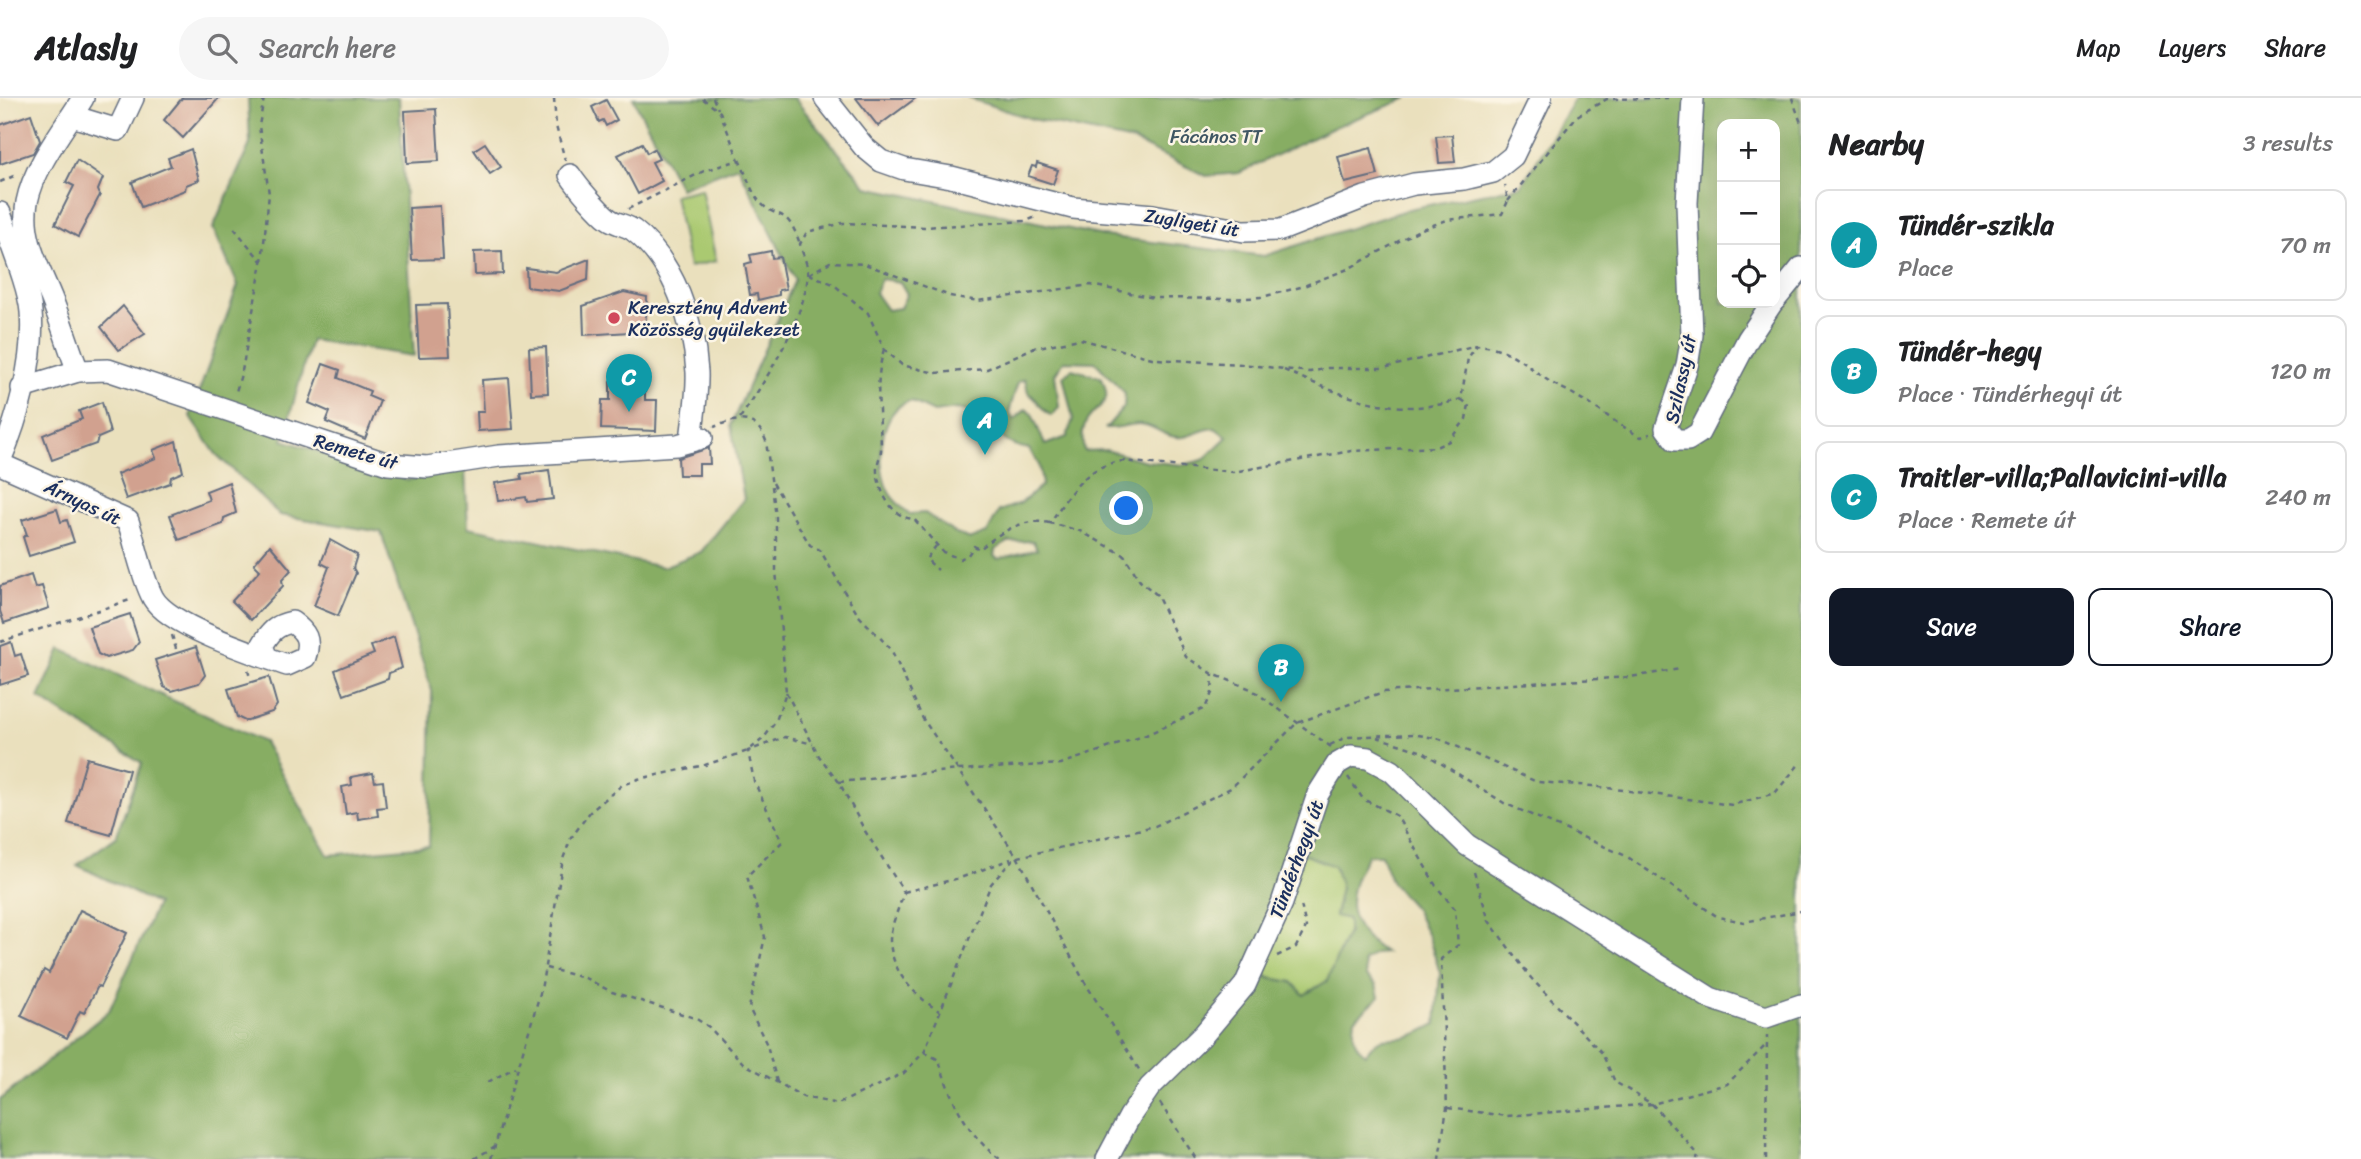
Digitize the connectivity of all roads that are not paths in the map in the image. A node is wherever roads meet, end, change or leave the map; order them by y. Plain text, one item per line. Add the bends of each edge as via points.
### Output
1 (133, 98) edge
2 (825, 98) edge
3 (1541, 98) edge
4 (1693, 98) edge
5 (78, 107) edge
6 (570, 175) road end
7 (0, 213) edge
8 (1801, 268) edge
9 (1780, 293) edge
10 (1768, 308) edge
11 (78, 371) junction
12 (22, 388) junction
13 (0, 463) edge
14 (267, 657) dead end
15 (1791, 1008) edge
16 (1107, 1159) edge

1 - 5 street via 118,130
2 - 3 street, Zugligeti út via 864,147 881,161 904,169 1073,208 1153,215 1244,231 1280,230 1365,197 1413,184 1464,179 1502,167 1513,156
4 - 10 street, Szilassy út via 1687,203 1692,335 1666,428 1675,440 1699,433
5 - 11 street via 42,165 27,202 27,224 31,252
6 - 11 street, Remete út via 608,218 632,229 648,245 683,303 697,374 696,440 604,451 499,456 427,467 388,464 108,370
7 - 12 street, Árnyas út via 31,311
8 - 9 street, Szilassy út
11 - 12 street, Remete út
12 - 13 street, Árnyas út
13 - 14 street, Árnyas út via 128,521 152,593 165,612
15 - 16 street, Tündérhegyi út via 1766,1017 1710,998 1467,845 1392,771 1358,756 1334,755 1285,891 1238,995 1150,1087

